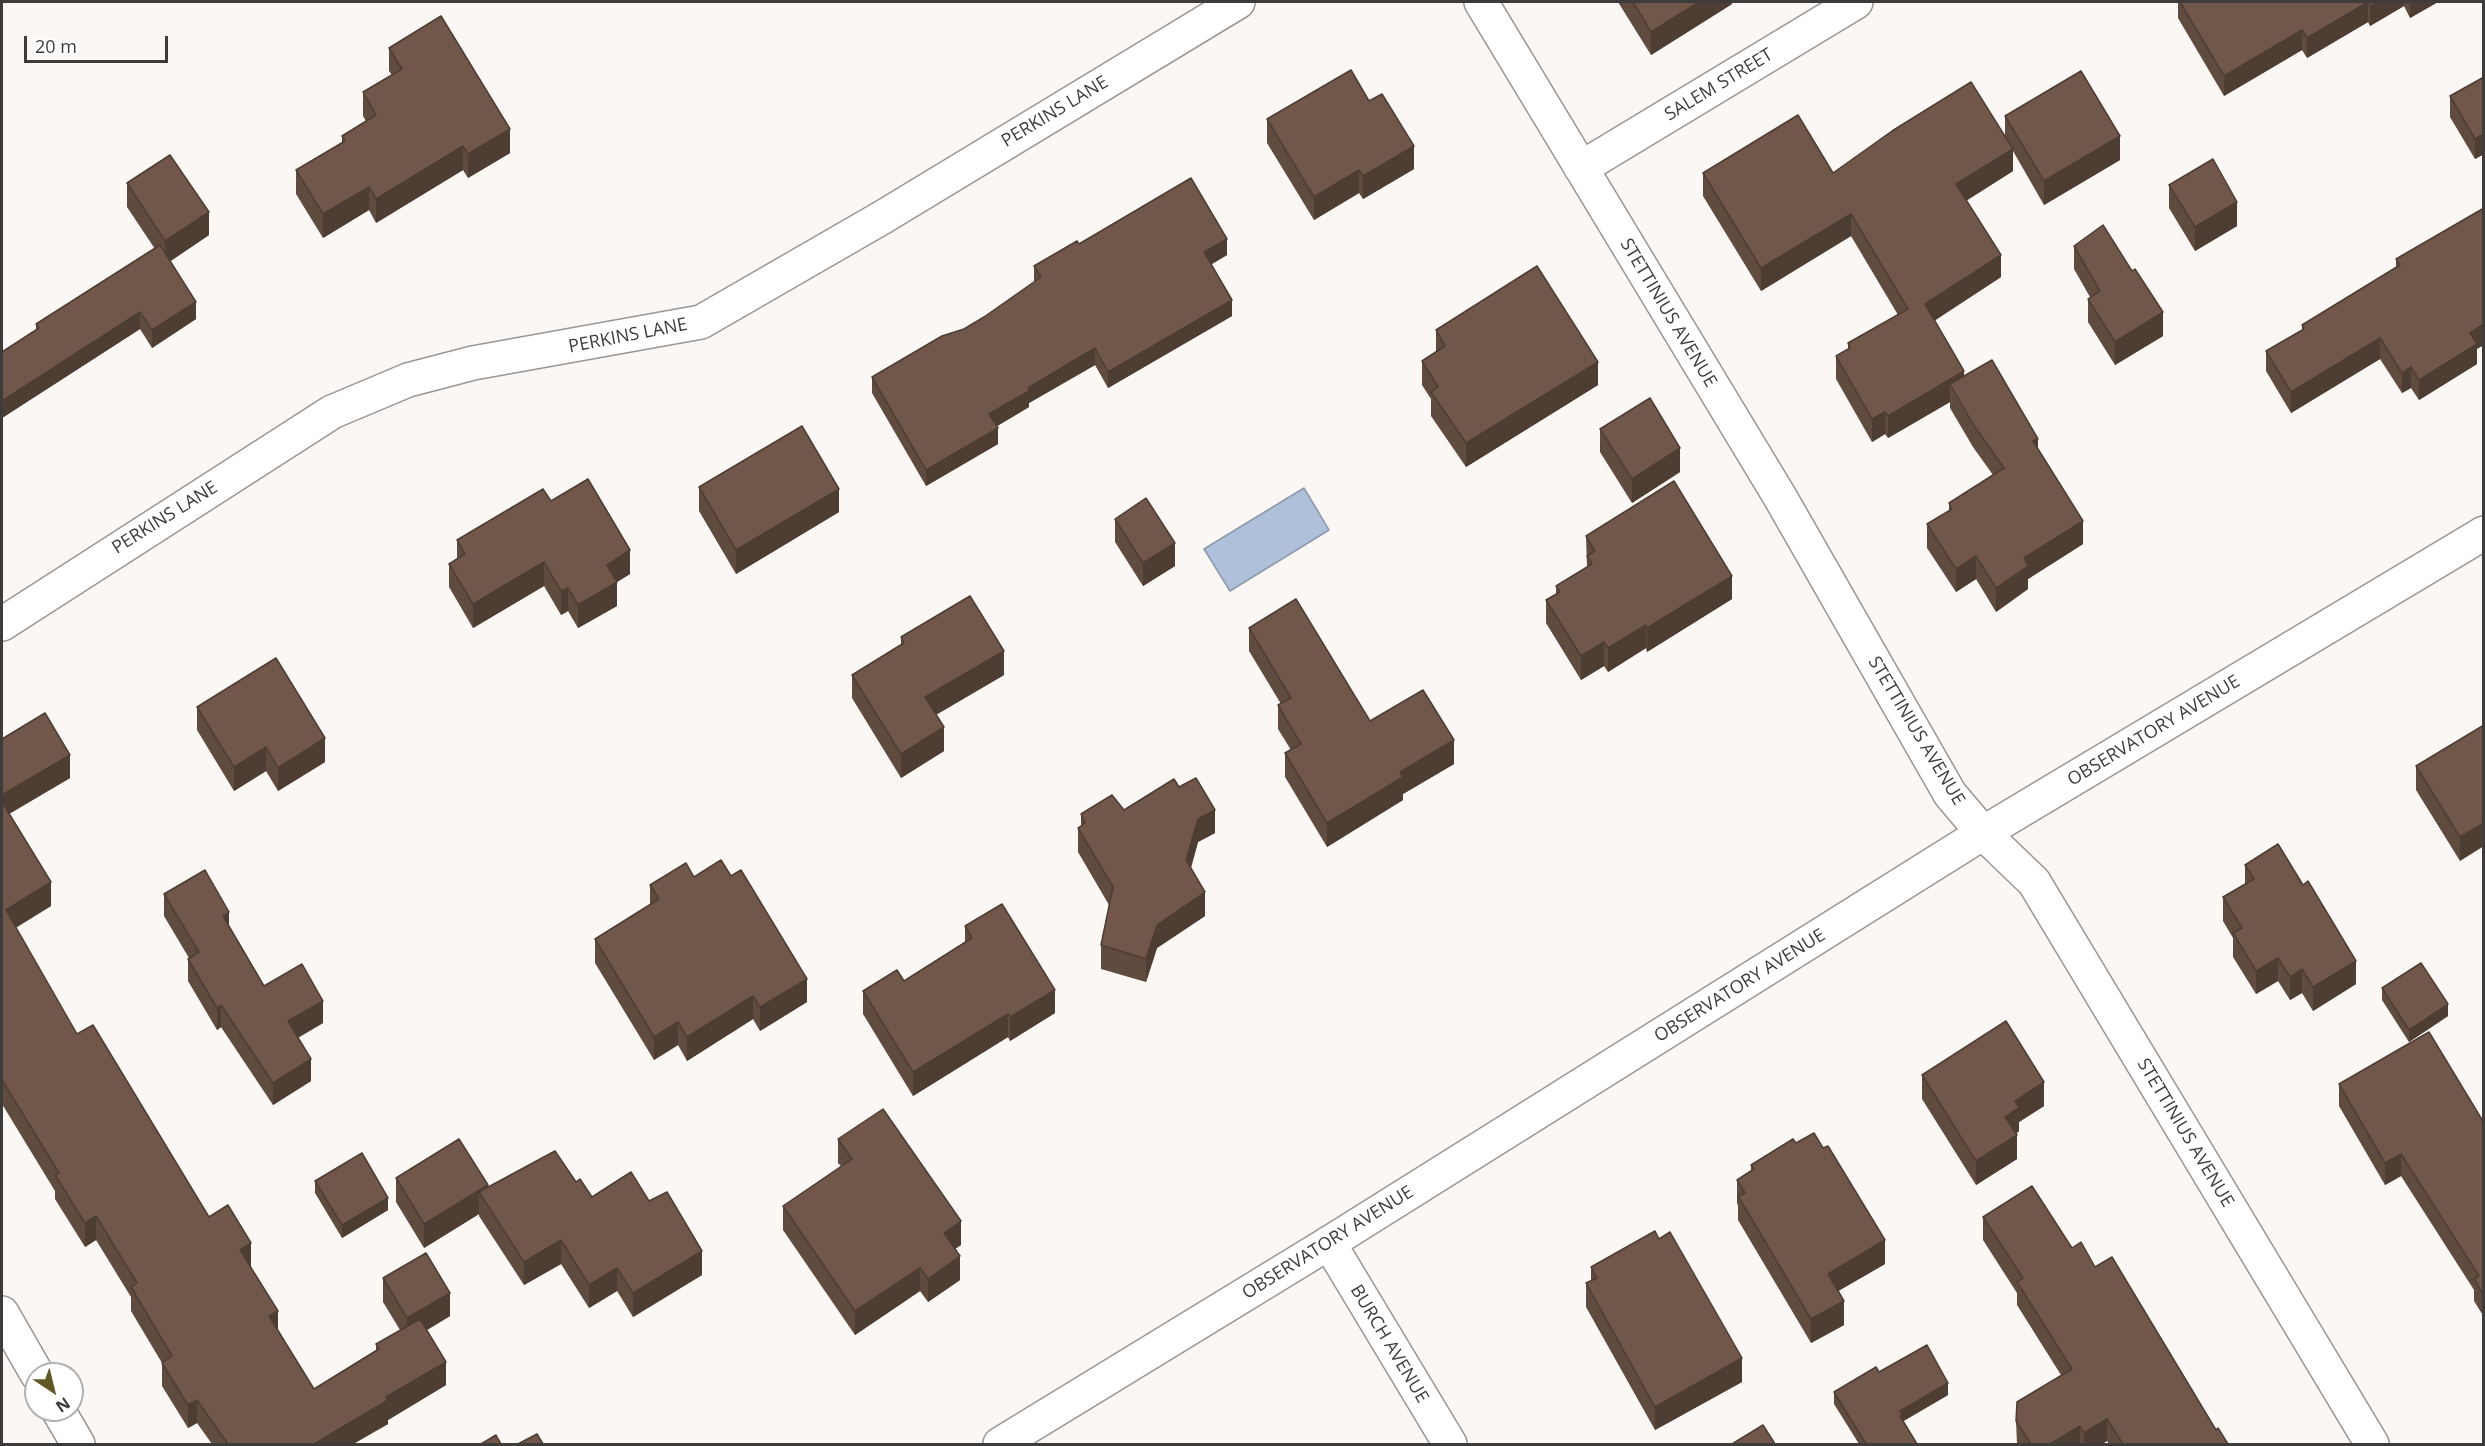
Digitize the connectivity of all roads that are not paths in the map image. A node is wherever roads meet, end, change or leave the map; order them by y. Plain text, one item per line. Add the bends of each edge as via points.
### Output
1 (1238, 2) edge
2 (1481, 2) edge
3 (1856, 2) edge
4 (1581, 168) junction
5 (2484, 533) edge
6 (2, 624) edge
7 (1983, 833) junction
8 (1329, 1243) junction
9 (2, 1313) edge
10 (30, 1362) edge
11 (65, 1422) edge
12 (78, 1444) edge
13 (1000, 1444) edge
14 (1450, 1444) edge
15 (2372, 1444) edge

1 - 6 street, PERKINS LANE via 701,322 473,363 408,380 332,412
2 - 4 street, STETTINIUS AVENUE
3 - 4 street, SALEM STREET
4 - 7 street, STETTINIUS AVENUE via 1780,497 1950,794
5 - 7 street, OBSERVATORY AVENUE
7 - 8 street, OBSERVATORY AVENUE
7 - 15 street, STETTINIUS AVENUE via 2034,882
8 - 13 street, OBSERVATORY AVENUE
8 - 14 street, BURCH AVENUE
9 - 10 street
11 - 12 street

